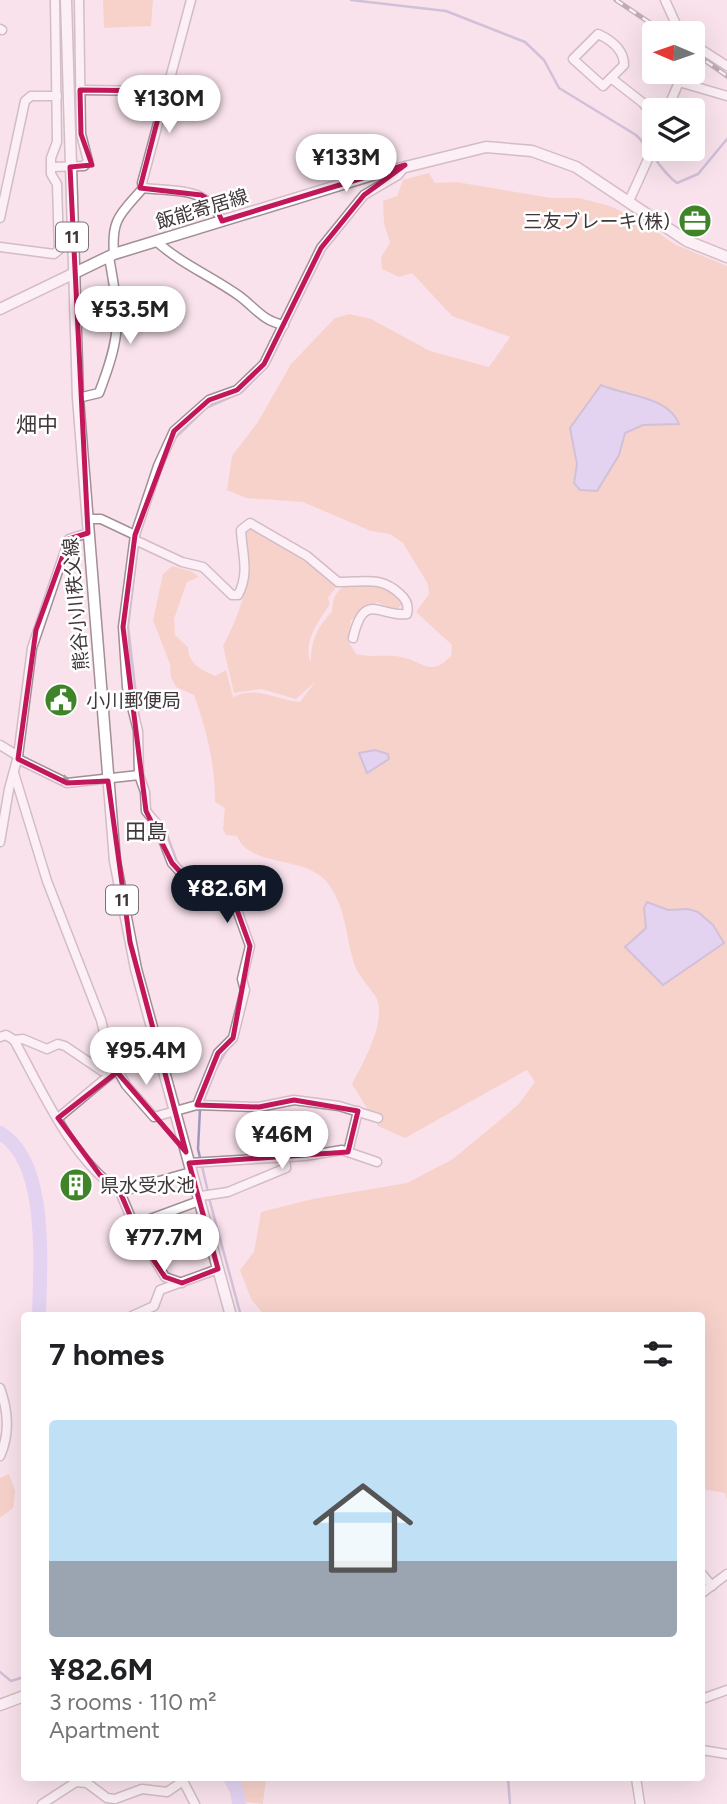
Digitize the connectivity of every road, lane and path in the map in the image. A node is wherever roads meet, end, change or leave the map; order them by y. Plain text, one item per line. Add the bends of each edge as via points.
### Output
1 (55, 0) edge
2 (66, 0) edge
3 (79, 0) edge
4 (191, 0) edge
5 (665, 0) edge
6 (675, 21) edge
7 (705, 52) edge
8 (727, 66) edge
9 (611, 79) junction
10 (80, 90) junction
11 (165, 91) junction
12 (57, 96) junction
13 (727, 96) edge
14 (672, 98) edge
15 (642, 102) edge
16 (648, 161) edge
17 (405, 165) junction
18 (52, 167) junction
19 (70, 167) junction
20 (143, 188) junction
21 (629, 201) junction
22 (0, 218) edge
23 (222, 221) junction
24 (156, 241) junction
25 (0, 247) edge
26 (112, 256) junction
27 (727, 257) edge
28 (72, 273) junction
29 (0, 309) edge
30 (284, 325) junction
31 (78, 398) junction
32 (87, 519) junction
33 (88, 533) junction
34 (135, 537) junction
35 (352, 638) dead end
36 (0, 745) edge
37 (18, 758) junction
38 (14, 773) junction
39 (139, 775) junction
40 (108, 780) junction
41 (0, 842) edge
42 (2, 1034) edge
43 (14, 1041) junction
44 (115, 1072) junction
45 (197, 1105) junction
46 (175, 1111) junction
47 (358, 1111) junction
48 (58, 1118) junction
49 (378, 1118) dead end
50 (348, 1153) junction
51 (285, 1157) junction
52 (377, 1162) dead end
53 (190, 1167) junction
54 (120, 1192) junction
55 (200, 1198) junction
56 (134, 1225) junction
57 (218, 1269) junction
58 (182, 1283) junction
59 (141, 1312) edge
60 (230, 1312) edge
61 (0, 1388) edge
62 (4, 1416) edge
63 (0, 1456) edge
64 (727, 1574) edge
65 (705, 1578) edge
66 (712, 1586) junction
67 (705, 1591) edge
68 (727, 1690) edge
69 (21, 1697) edge
70 (705, 1698) edge
71 (0, 1705) edge
72 (705, 1751) edge
73 (727, 1755) edge
74 (181, 1781) edge
75 (183, 1781) edge
76 (636, 1781) edge
77 (42, 1804) edge
78 (195, 1804) edge
79 (640, 1804) edge

1 - 12 street
2 - 19 main road, 熊谷小川秩父線 / 11
3 - 10 street
4 - 11 street
5 - 6 street
7 - 8 street
9 - 9 street via 603,86 573,59 598,34 611,40 624,59 625,65
9 - 15 street
10 - 11 street
10 - 19 street via 81,134 88,161
11 - 20 street
12 - 18 street
12 - 22 street via 31,96 26,101
13 - 14 street via 679,82
16 - 21 street
17 - 21 main road, 飯能寄居線 via 475,148 524,150 576,167
17 - 23 main road, 飯能寄居線
17 - 30 street via 398,175 364,195 335,228
18 - 19 street
18 - 25 street via 57,184 59,250 54,254
19 - 28 main road, 熊谷小川秩父線 / 11
20 - 23 street via 201,195 214,203
20 - 26 street via 115,221
21 - 27 main road, 飯能寄居線 via 687,241
23 - 24 main road, 飯能寄居線
24 - 26 main road, 飯能寄居線
24 - 30 street via 240,296 260,316
26 - 28 main road, 飯能寄居線
26 - 31 street via 118,336 99,393
28 - 29 main road, 飯能寄居線
28 - 31 main road, 熊谷小川秩父線 / 11
30 - 34 street via 264,364 244,384 209,400 174,431
31 - 32 main road, 熊谷小川秩父線 / 11
32 - 33 main road, 熊谷小川秩父線 / 11
32 - 34 street via 101,519
33 - 37 street via 69,539 36,630
33 - 40 main road, 熊谷小川秩父線 / 11
34 - 35 street via 182,562 203,566 232,595 238,595 246,567 241,530 250,523 307,556 338,582 379,580 405,599 407,614 376,609 365,612
34 - 39 street via 123,627 127,687 138,731
36 - 37 street
37 - 38 street
37 -> 40 street via 68,783
38 - 41 street
38 - 44 street
39 - 40 street
39 - 45 street via 146,811 157,824 172,863 196,889 212,893 237,910 250,946 233,1038 218,1053
40 - 46 main road, 熊谷小川秩父線 / 11 via 128,931
42 - 43 street
43 - 44 street via 23,1039 47,1049 65,1046 102,1071
43 - 48 street
44 - 46 street via 154,1117
44 - 48 street
45 - 46 street
45 - 47 street via 260,1107 293,1100
46 - 53 main road, 熊谷小川秩父線 / 11
47 - 49 street
47 - 50 street
48 - 54 street via 100,1175
50 - 51 street
50 - 52 street
51 - 53 street
51 - 55 street via 286,1168 228,1192
53 - 54 street
53 - 55 main road, 熊谷小川秩父線 / 11
54 - 56 street
55 - 56 street
55 - 57 main road, 熊谷小川秩父線 / 11
56 - 58 street via 165,1277
57 - 58 street
57 - 60 main road, 熊谷小川秩父線 / 11
58 - 59 street via 160,1290 154,1306
61 - 62 street
62 - 63 street
64 - 66 street
65 - 66 street
66 - 67 street
68 - 70 street
69 - 71 main road
72 - 73 street
74 - 77 street via 167,1792 142,1788 115,1799 76,1782
75 - 78 street
76 - 79 street

